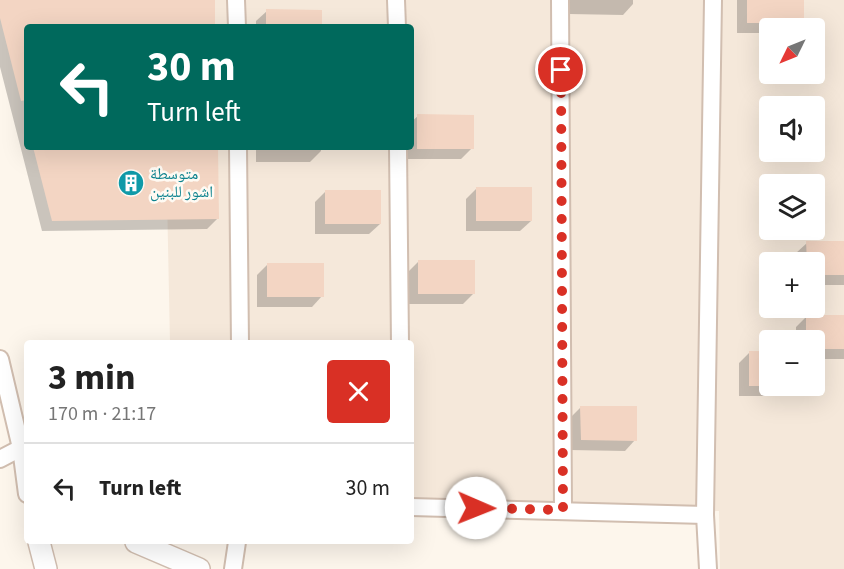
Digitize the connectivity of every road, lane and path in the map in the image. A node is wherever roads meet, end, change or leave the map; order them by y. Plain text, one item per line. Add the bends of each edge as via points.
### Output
1 (236, 0) edge
2 (396, 0) edge
3 (560, 0) edge
4 (713, 0) edge
5 (237, 24) edge
6 (397, 24) edge
7 (238, 150) edge
8 (398, 150) edge
9 (240, 340) edge
10 (400, 340) edge
11 (0, 359) edge
12 (21, 448) junction
13 (0, 459) edge
14 (24, 471) edge
15 (414, 507) edge
16 (563, 510) junction
17 (705, 515) junction
18 (40, 544) edge
19 (141, 544) edge
20 (237, 544) edge
21 (46, 569) edge
22 (199, 569) edge
23 (233, 569) edge
24 (708, 569) edge

1 - 5 street
2 - 6 street
3 - 16 street
4 - 17 street
7 - 9 street
8 - 10 street
11 - 12 street
12 - 13 street
12 - 14 street
15 - 16 street
16 - 17 street
17 - 24 street
18 - 21 street
19 - 22 street
20 - 23 street

